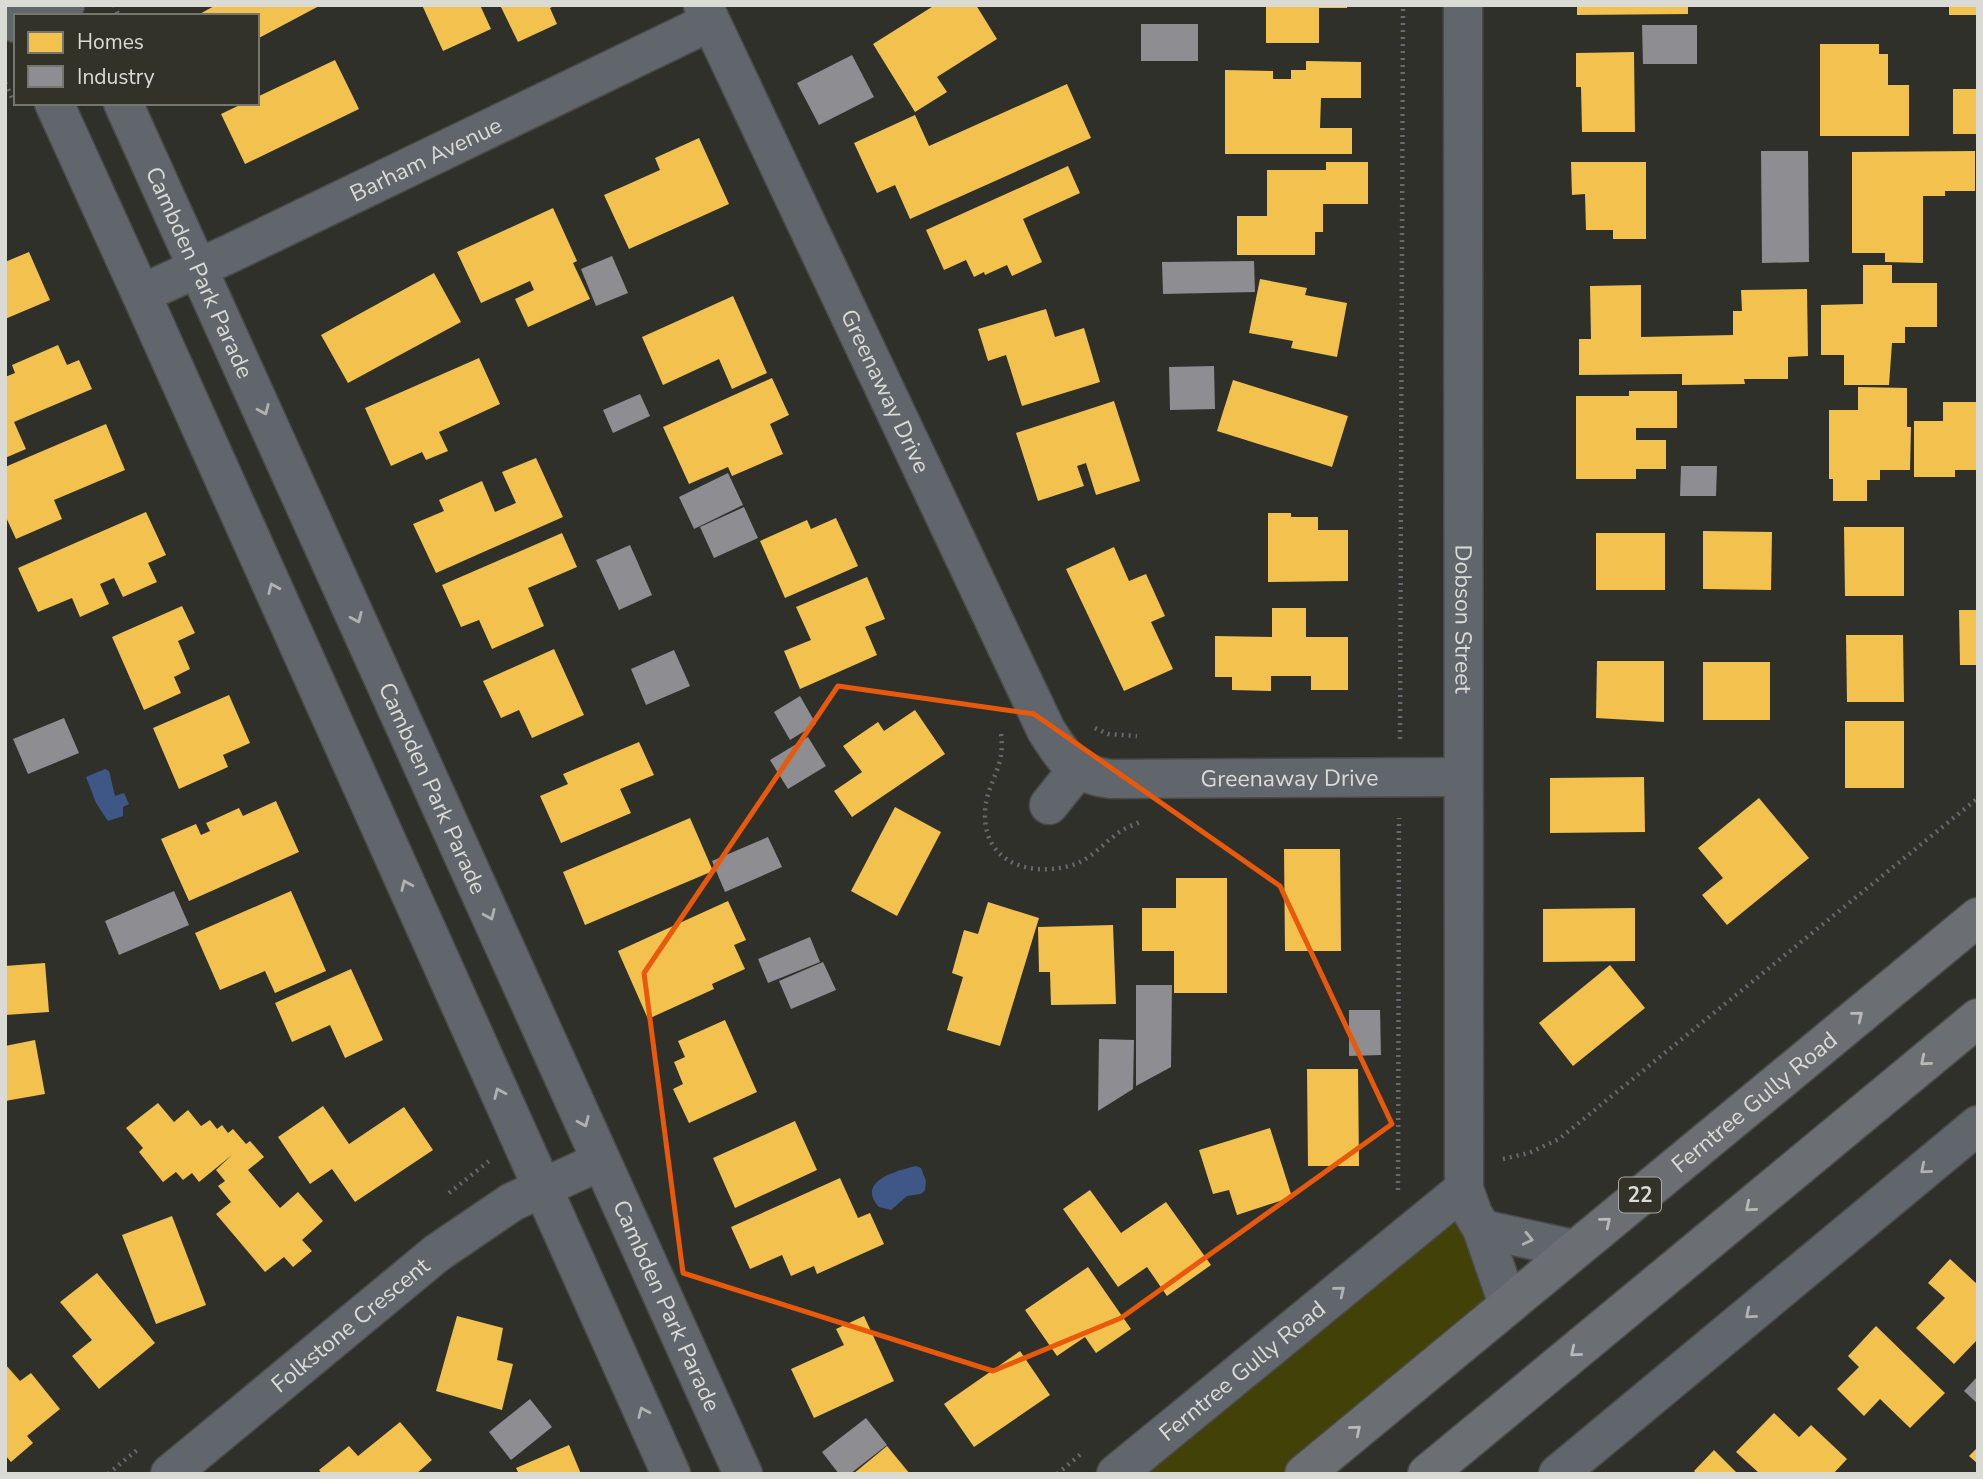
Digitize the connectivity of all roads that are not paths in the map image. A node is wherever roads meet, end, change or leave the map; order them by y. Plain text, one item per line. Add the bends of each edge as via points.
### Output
1 (65, 5) edge
2 (1463, 5) edge
3 (706, 13) edge
4 (48, 14) edge
5 (55, 105) edge
6 (124, 105) edge
7 (199, 268) junction
8 (142, 294) junction
9 (1077, 770) junction
10 (1463, 777) junction
11 (1049, 805) dead end
12 (1978, 917) edge
13 (1978, 1018) edge
14 (1978, 1125) edge
15 (601, 1161) junction
16 (541, 1188) junction
17 (1464, 1189) junction
18 (1482, 1229) junction
19 (1573, 1249) junction
20 (1508, 1304) junction
21 (170, 1474) edge
22 (671, 1474) edge
23 (743, 1474) edge
24 (1116, 1474) edge
25 (1304, 1474) edge
26 (1427, 1474) edge
27 (1558, 1474) edge

1 - 4 street
2 - 10 street, Dobson Street
3 - 7 street, Barham Avenue
3 - 9 street, Greenaway Drive via 1046,730
5 - 8 street
6 - 7 street, Cambden Park Parade
7 - 8 street, Barham Avenue
7 -> 15 street, Cambden Park Parade
16 -> 8 street
9 - 10 street, Greenaway Drive via 1111,779
9 - 11 street
10 - 17 street, Dobson Street
19 -> 12 main road, Ferntree Gully Road / 22
13 -> 26 main road
14 -> 27 street
15 - 16 street, Folkstone Crescent
15 - 23 street, Cambden Park Parade
16 - 21 street, Folkstone Crescent via 437,1253
22 -> 16 street
17 - 18 street, Dobson Street
24 -> 17 street, Ferntree Gully Road
18 -> 19 street
18 - 20 street, Dobson Street
19 - 20 main road, Ferntree Gully Road / 22
25 -> 20 main road, Ferntree Gully Road / 22

